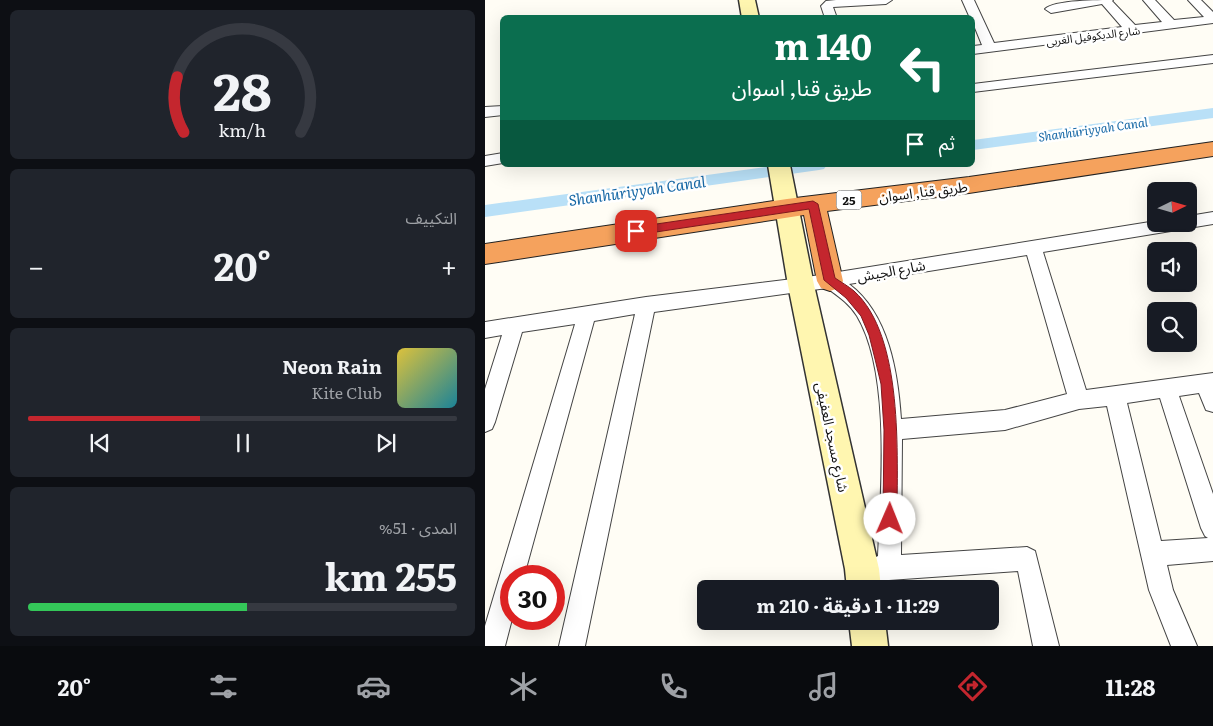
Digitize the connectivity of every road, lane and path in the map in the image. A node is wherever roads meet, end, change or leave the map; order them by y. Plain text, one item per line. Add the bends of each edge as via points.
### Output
1 (747, 0) edge
2 (886, 0) edge
3 (968, 0) edge
4 (1105, 0) edge
5 (1149, 0) edge
6 (1194, 0) edge
7 (1051, 8) dead end
8 (750, 15) edge
9 (830, 15) edge
10 (975, 15) edge
11 (975, 15) edge
12 (1213, 19) edge
13 (1171, 25) junction
14 (1132, 30) junction
15 (990, 48) junction
16 (975, 50) edge
17 (1213, 59) edge
18 (975, 88) edge
19 (500, 110) edge
20 (485, 112) edge
21 (1213, 149) edge
22 (500, 158) edge
23 (485, 161) edge
24 (779, 167) edge
25 (786, 200) junction
26 (813, 204) junction
27 (1213, 218) edge
28 (1197, 221) edge
29 (1147, 229) edge
30 (1033, 246) junction
31 (485, 254) edge
32 (800, 278) junction
33 (830, 280) junction
34 (646, 305) junction
35 (587, 314) junction
36 (514, 326) junction
37 (485, 330) edge
38 (1210, 383) edge
39 (1167, 389) junction
40 (1115, 397) junction
41 (1079, 400) junction
42 (1213, 403) edge
43 (485, 422) edge
44 (891, 430) junction
45 (1213, 528) edge
46 (1213, 549) edge
47 (1151, 554) junction
48 (516, 565) edge
49 (871, 575) edge
50 (500, 619) edge
51 (868, 630) edge
52 (492, 646) edge
53 (571, 646) edge
54 (869, 646) edge
55 (1046, 646) edge
56 (1184, 646) edge

1 - 8 street
2 - 9 street via 830,4 827,6
3 - 11 street
4 - 7 street
4 - 14 street
5 - 13 street
6 - 12 street
10 - 15 street
12 - 13 street, شارع الديكوفيل الغربى
13 - 14 street, شارع الديكوفيل الغربى
14 - 15 street, شارع الديكوفيل الغربى
15 - 16 street, شارع الديكوفيل الغربى
17 - 18 street
19 - 20 street
21 - 26 highway, طريق قنا, اسوان / 25
22 - 23 street
24 - 25 street, شارع مسجد العفيفى
25 - 26 highway, طريق قنا, اسوان / 25
25 - 31 highway, طريق قنا, اسوان / 25
25 - 32 street, شارع مسجد العفيفى
26 - 33 highway
27 - 28 street
29 - 30 street, شارع الجيش
30 - 33 street, شارع الجيش
30 - 41 street
32 - 33 street, شارع الجيش
32 - 34 street, شارع الجيش
32 - 49 street, شارع مسجد العفيفى
33 - 44 street via 850,294 865,313 875,335 887,384
34 - 35 street, شارع الجيش
34 - 53 street
35 - 36 street, شارع الجيش
35 - 48 street
36 - 37 street, شارع الجيش
36 - 43 street
38 - 39 street
38 - 42 street
39 - 40 street
39 - 45 street
40 - 41 street
40 - 47 street
41 - 44 street via 1005,420
44 - 49 street
46 - 47 street
47 - 56 street via 1161,590
49 - 55 street via 1027,559
50 - 52 street
51 - 54 street

